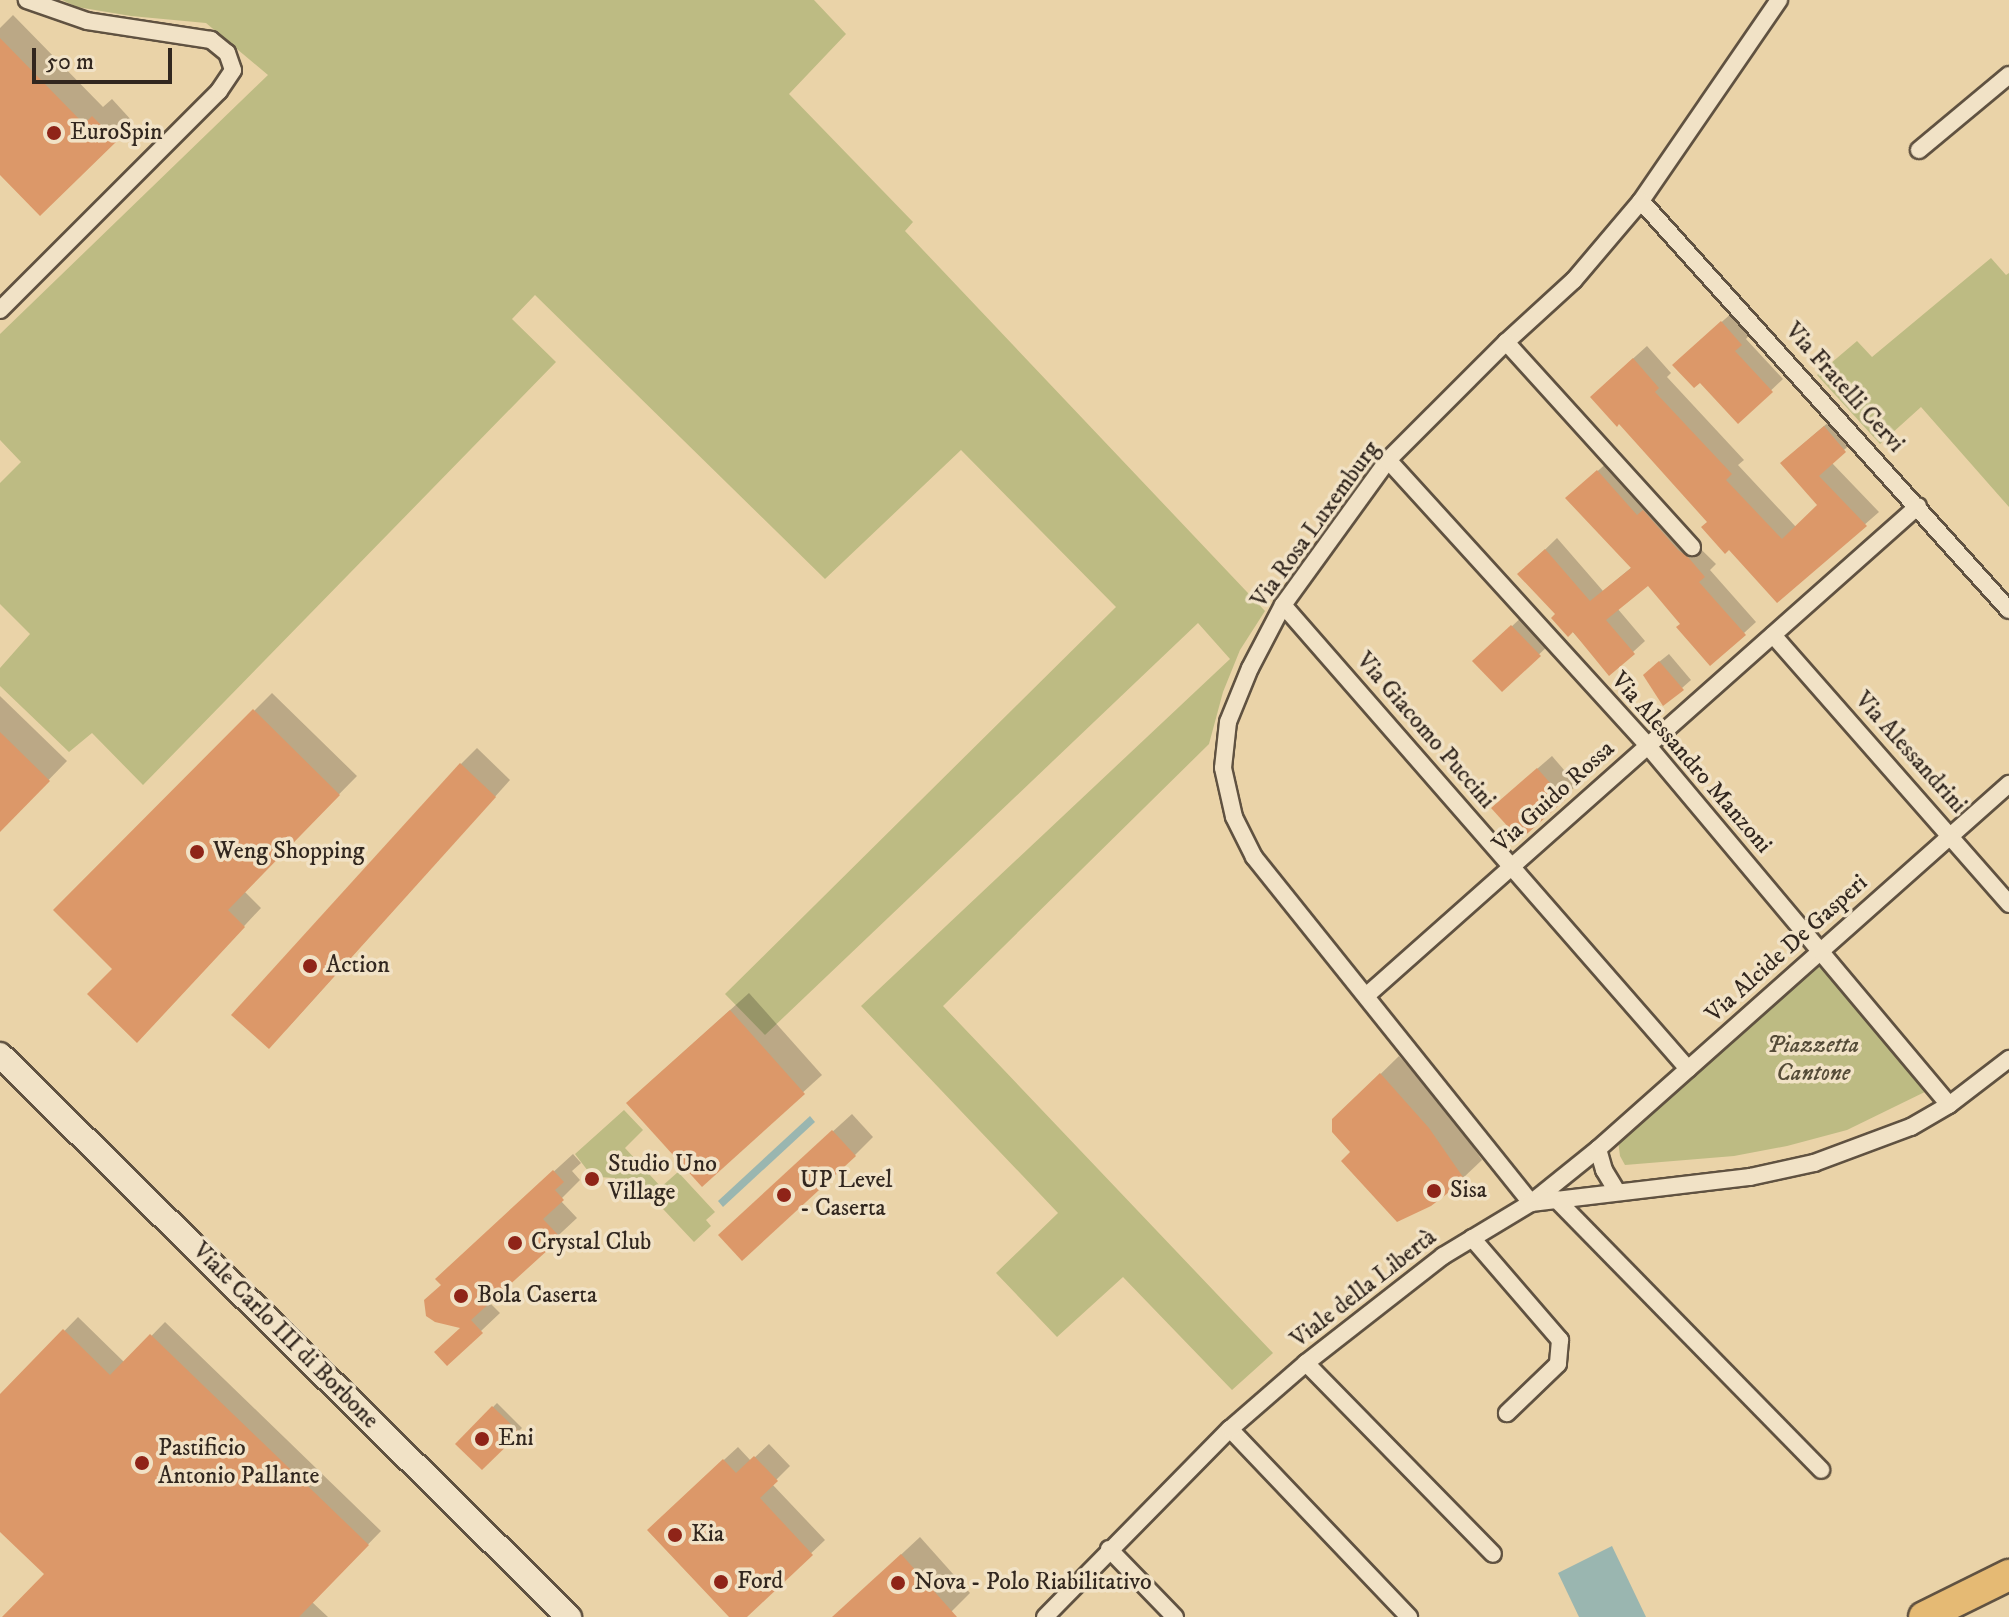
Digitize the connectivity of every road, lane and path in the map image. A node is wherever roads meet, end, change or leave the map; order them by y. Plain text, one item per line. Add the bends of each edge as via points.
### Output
1 (27, 0) edge
2 (1779, 0) edge
3 (2009, 75) edge
4 (1919, 150) dead end
5 (1641, 201) junction
6 (0, 310) edge
7 (1506, 342) junction
8 (1388, 460) junction
9 (1918, 506) junction
10 (1692, 547) dead end
11 (1283, 605) junction
12 (2009, 610) edge
13 (1773, 635) junction
14 (1648, 746) junction
15 (2009, 784) edge
16 (1951, 836) junction
17 (1511, 868) junction
18 (2009, 904) edge
19 (1821, 950) junction
20 (1366, 996) junction
21 (0, 1055) edge
22 (2009, 1059) edge
23 (1688, 1069) junction
24 (1949, 1105) junction
25 (1598, 1149) junction
26 (1616, 1190) junction
27 (1556, 1199) junction
28 (1531, 1203) junction
29 (1472, 1238) junction
30 (1306, 1363) junction
31 (1507, 1413) dead end
32 (1230, 1429) junction
33 (1821, 1470) dead end
34 (1109, 1549) junction
35 (1493, 1554) dead end
36 (2009, 1575) edge
37 (569, 1617) edge
38 (1045, 1617) edge
39 (1175, 1617) edge
40 (1409, 1617) edge
41 (1924, 1617) edge

1 - 6 street via 87,21 211,40 227,53 233,70 219,91
2 - 5 street, Via Rosa Luxemburg
3 - 4 street
5 - 7 street, Via Rosa Luxemburg via 1574,280
5 - 9 street, Via Fratelli Cervi
7 - 8 street, Via Rosa Luxemburg
7 - 10 street
8 - 11 street, Via Rosa Luxemburg
8 - 14 street, Via Alessandro Manzoni
9 - 12 street, Via Fratelli Cervi
9 - 13 street, Via Guido Rossa
11 - 17 street, Via Giacomo Puccini
11 - 20 street, Via Rosa Luxemburg via 1228,722 1223,768 1234,817 1254,857
13 - 14 street, Via Guido Rossa
13 - 16 street, Via Alessandrini
14 - 17 street, Via Guido Rossa
14 - 19 street, Via Alessandro Manzoni
15 - 16 street, Via Alcide De Gasperi
16 - 18 street, Via Alessandrini
16 - 19 street, Via Alcide De Gasperi
17 - 20 street, Via Guido Rossa
17 - 23 street, Via Giacomo Puccini
19 - 23 street, Via Alcide De Gasperi
19 - 24 street, Via Alessandro Manzoni
20 - 28 street, Via Rosa Luxemburg
21 - 37 main road, Viale Carlo III di Borbone
22 - 24 street, Viale della Libertà
23 - 25 street, Via Alcide De Gasperi
24 - 26 street, Viale della Libertà via 1911,1127 1814,1163 1750,1177
25 - 26 street
25 - 28 street, Via Alcide De Gasperi
26 - 27 street, Viale della Libertà
27 - 28 street, Viale della Libertà
27 - 33 street
28 - 29 street, Viale della Libertà
29 - 30 street, Viale della Libertà
29 - 31 street via 1560,1340 1558,1364
30 - 32 street, Viale della Libertà
30 - 35 street
32 - 34 street, Viale della Libertà
32 - 40 street
34 - 38 street, Viale della Libertà
34 - 39 street
36 - 41 highway

